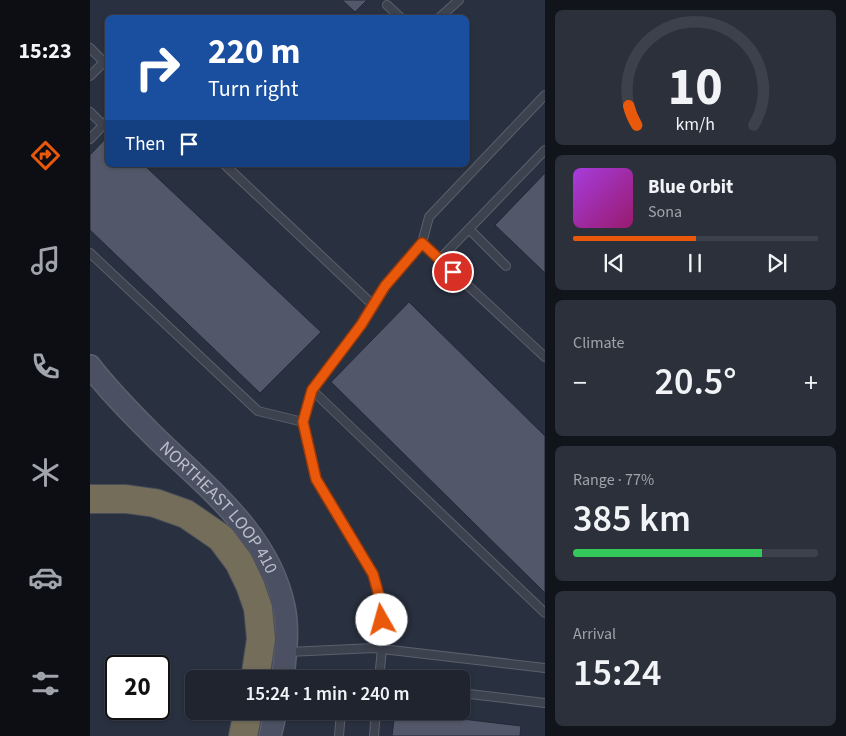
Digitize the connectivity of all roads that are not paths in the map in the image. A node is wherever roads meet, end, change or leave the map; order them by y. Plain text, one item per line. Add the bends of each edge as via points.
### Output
1 (459, 0) edge
2 (387, 5) dead end
3 (398, 15) edge
4 (442, 15) edge
5 (90, 48) edge
6 (90, 76) edge
7 (545, 95) edge
8 (90, 112) edge
9 (105, 122) edge
10 (90, 139) edge
11 (545, 150) edge
12 (227, 167) edge
13 (469, 229) junction
14 (422, 243) junction
15 (90, 253) edge
16 (440, 260) junction
17 (506, 266) dead end
18 (373, 305) junction
19 (545, 357) edge
20 (90, 366) edge
21 (312, 390) junction
22 (303, 422) junction
23 (90, 499) edge
24 (545, 613) edge
25 (382, 649) junction
26 (286, 652) junction
27 (545, 668) edge
28 (256, 670) edge
29 (284, 670) edge
30 (380, 670) edge
31 (470, 695) edge
32 (545, 703) edge
33 (246, 720) edge
34 (274, 720) edge
35 (341, 720) edge
36 (375, 720) edge
37 (243, 736) edge
38 (270, 736) edge
39 (339, 736) edge
40 (374, 736) edge

1 - 4 lane
2 - 3 lane
5 - 6 lane via 104,62
7 - 14 lane via 428,217
8 - 9 lane
9 - 10 lane
11 - 13 lane
12 - 18 lane
13 - 16 lane
13 - 17 lane
14 - 16 lane
14 - 18 lane
15 - 22 lane via 258,411
16 - 19 lane
18 - 21 lane
20 - 26 main road, NORTHEAST LOOP 410 via 153,435 238,518 260,547 275,577 284,607
21 - 22 lane
21 - 24 lane
22 - 25 lane via 316,479 373,574 382,606
23 - 28 highway via 126,499 155,504 186,514 221,538 239,562 258,608 261,639
25 - 26 lane
25 - 27 lane
25 - 30 lane
26 - 29 main road, NORTHEAST LOOP 410
31 - 32 lane
33 - 37 highway
34 - 38 main road
35 - 39 lane
36 - 40 lane

